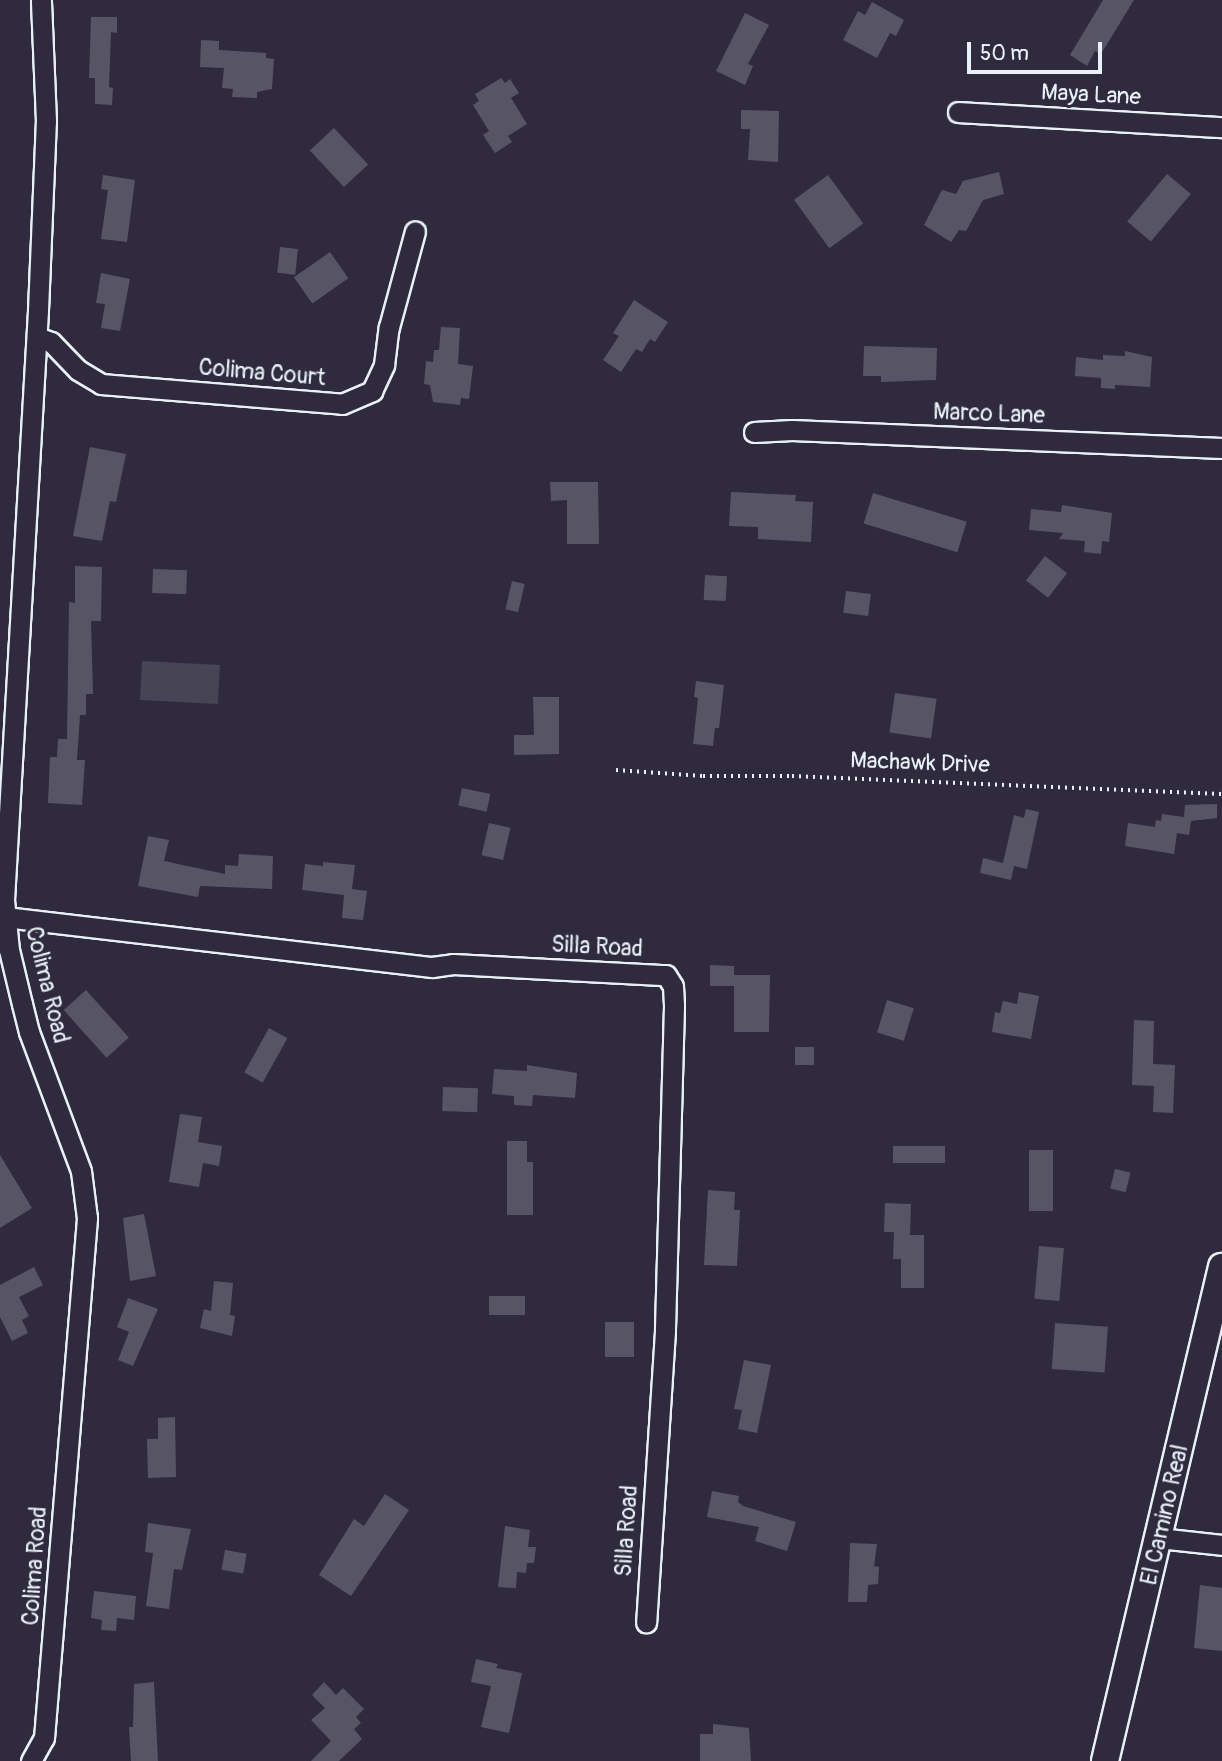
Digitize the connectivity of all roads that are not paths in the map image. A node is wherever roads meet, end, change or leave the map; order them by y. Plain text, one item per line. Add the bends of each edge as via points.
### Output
1 (41, 0) edge
2 (958, 112) dead end
3 (1222, 127) edge
4 (415, 231) dead end
5 (37, 337) junction
6 (754, 432) dead end
7 (1222, 448) edge
8 (5, 917) junction
9 (1222, 1267) edge
10 (1159, 1538) junction
11 (1222, 1545) edge
12 (646, 1622) dead end
13 (32, 1761) edge
14 (1105, 1761) edge

1 - 5 street, Colima Road via 46,121
2 - 3 street, Maya Lane
4 - 5 street, Colima Court via 388,327 384,365 372,391 342,404 101,384 78,370 51,342
5 - 8 street, Colima Road
6 - 7 street, Marco Lane
8 - 12 street, Silla Road via 432,967 453,964 666,975 673,986 674,1006 665,1331
8 - 13 street, Colima Road via 26,1023 81,1171 87,1219 44,1738
9 - 10 main road, El Camino Real
10 - 11 street
10 - 14 main road, El Camino Real

